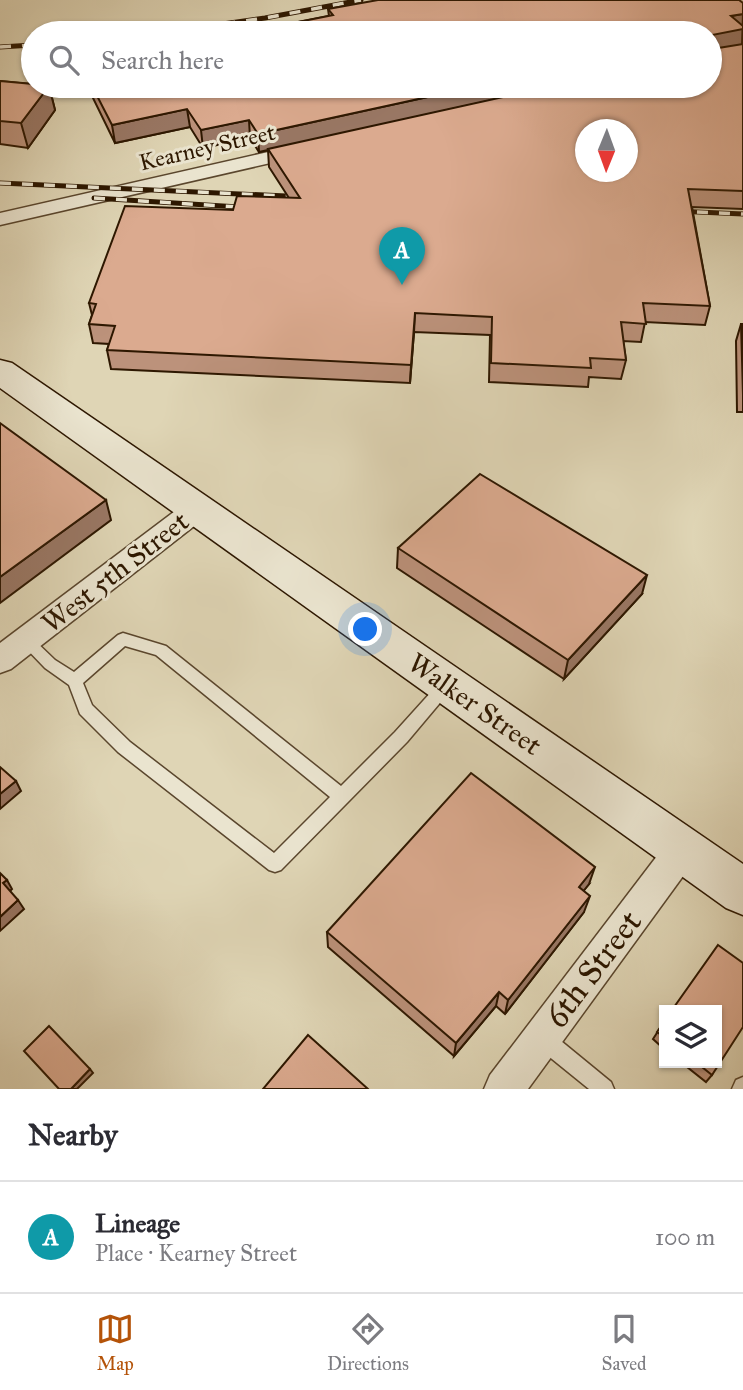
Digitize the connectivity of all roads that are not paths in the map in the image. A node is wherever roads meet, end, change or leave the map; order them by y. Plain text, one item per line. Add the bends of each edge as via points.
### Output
1 (318, 147) edge
2 (0, 219) edge
3 (0, 371) edge
4 (197, 509) junction
5 (26, 640) junction
6 (0, 660) edge
7 (75, 681) junction
8 (448, 684) junction
9 (342, 797) junction
10 (682, 849) junction
11 (743, 892) edge
12 (542, 1038) junction
13 (504, 1089) edge
14 (604, 1089) edge

1 - 2 street, Kearney Street
3 - 4 main road, Walker Street
4 - 5 street, West 5th Street
4 - 8 main road, Walker Street
5 - 6 street, West 5th Street
5 - 7 lane
7 - 9 lane via 123,639 161,650
7 - 9 lane via 86,709 124,747 275,864
8 - 9 lane
8 - 10 main road, Walker Street
10 - 11 main road, Walker Street
10 - 12 street, 6th Street
12 - 13 street, 6th Street
12 - 14 lane

